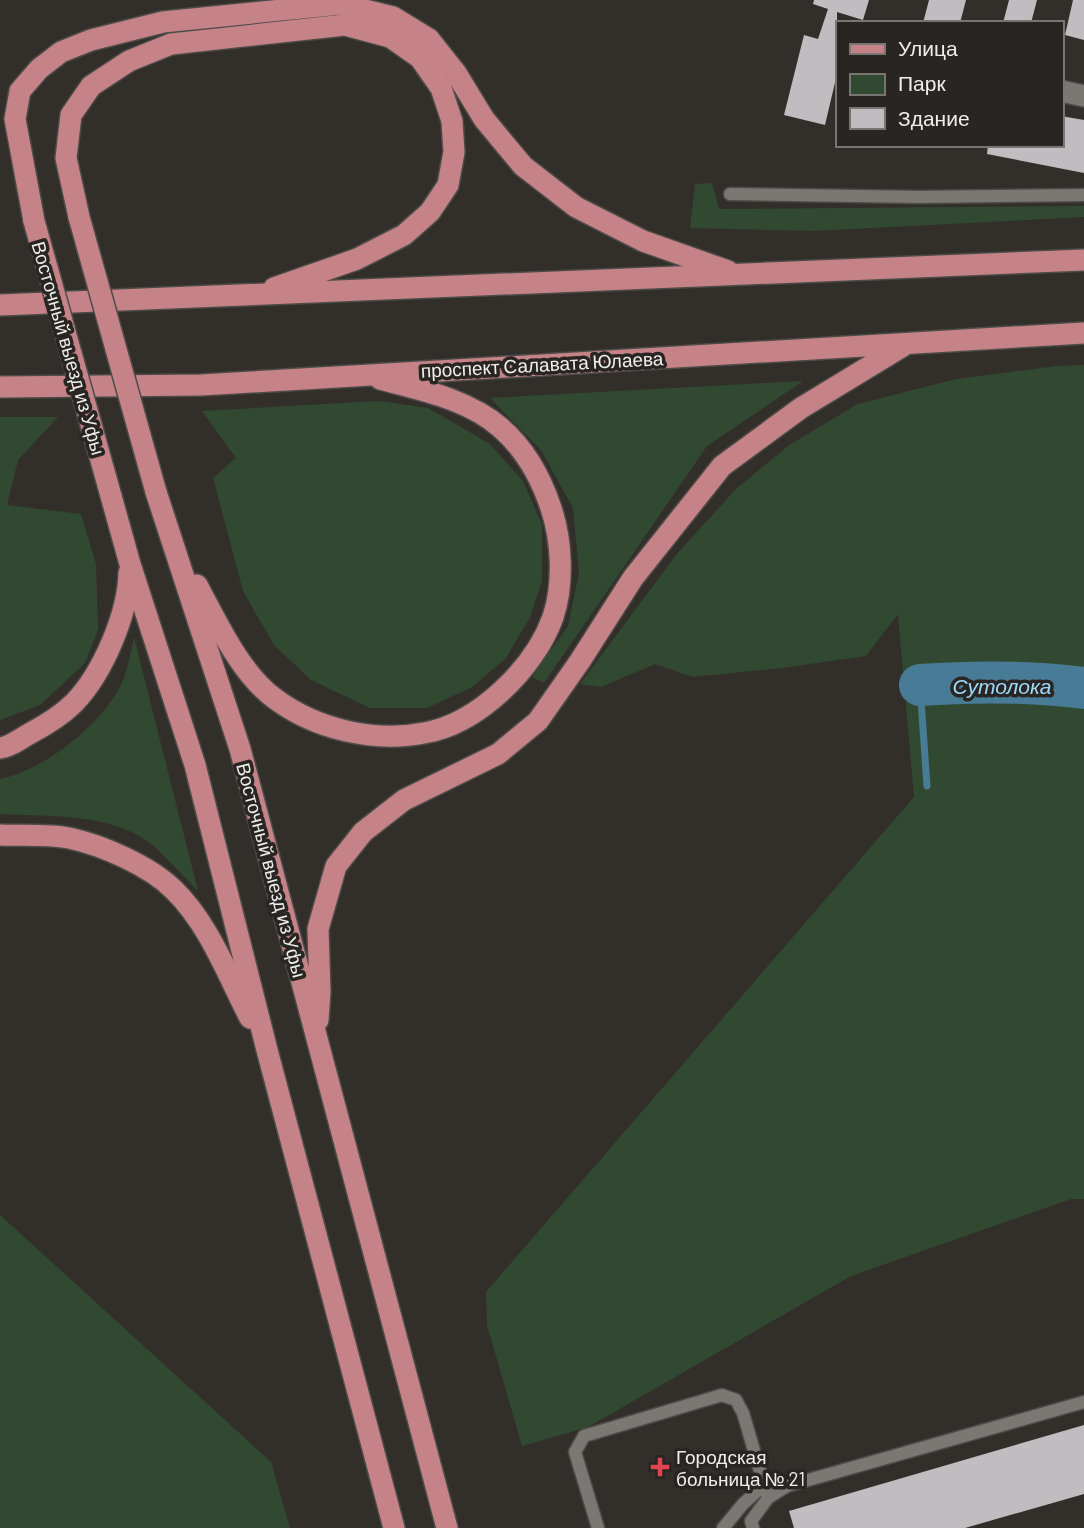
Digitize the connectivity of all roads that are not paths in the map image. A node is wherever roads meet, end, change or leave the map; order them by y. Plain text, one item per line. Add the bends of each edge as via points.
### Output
1 (1063, 91) edge
2 (1084, 96) edge
3 (730, 194) dead end
4 (1084, 195) edge
5 (1084, 260) edge
6 (736, 274) junction
7 (252, 295) junction
8 (0, 305) edge
9 (1084, 333) edge
10 (906, 344) junction
11 (361, 374) junction
12 (0, 387) edge
13 (172, 541) junction
14 (130, 564) junction
15 (0, 748) edge
16 (0, 835) edge
17 (317, 1040) junction
18 (267, 1051) junction
19 (1084, 1402) edge
20 (764, 1485) junction
21 (768, 1498) junction
22 (394, 1528) edge
23 (447, 1528) edge
24 (598, 1528) edge
25 (723, 1528) edge
26 (753, 1528) edge

1 - 2 street
3 - 4 lane
5 - 6 main road
6 - 7 main road
6 - 14 main road, Восточный выезд из Уфы, bridge via 643,241 576,207 523,166 429,39 393,17 341,4 163,22 61,52 20,91 15,119 33,221
7 - 8 main road
7 - 13 main road, Восточный выезд из Уфы, bridge via 357,259 404,235 430,212 448,185 454,152 452,121 441,88 420,58 390,37 345,25 171,44 129,61 91,86 71,115 66,159 79,217
9 - 10 main road, проспект Салавата Юлаева
10 - 11 main road, проспект Салавата Юлаева
10 - 17 main road via 801,408 722,466 633,578 538,721 498,754 404,800 363,832 336,866 318,929
11 - 12 main road, проспект Салавата Юлаева via 201,385
11 - 13 main road via 473,409 501,428 526,455 544,486 560,554 553,617 524,668 500,693 473,714 426,733 374,736 316,722 273,698 238,660
13 - 17 main road, Восточный выезд из Уфы via 240,748
14 - 15 main road via 129,593 94,676 74,704
14 - 18 main road, Восточный выезд из Уфы via 195,765
16 - 18 main road via 68,838 107,849 174,889 200,922
17 - 23 main road, Восточный выезд из Уфы
18 - 22 main road, Восточный выезд из Уфы
19 - 21 lane via 787,1486
20 - 21 lane
20 - 24 lane via 743,1413 736,1401 722,1395 584,1436 575,1452
20 - 25 lane
21 - 26 lane via 751,1521

